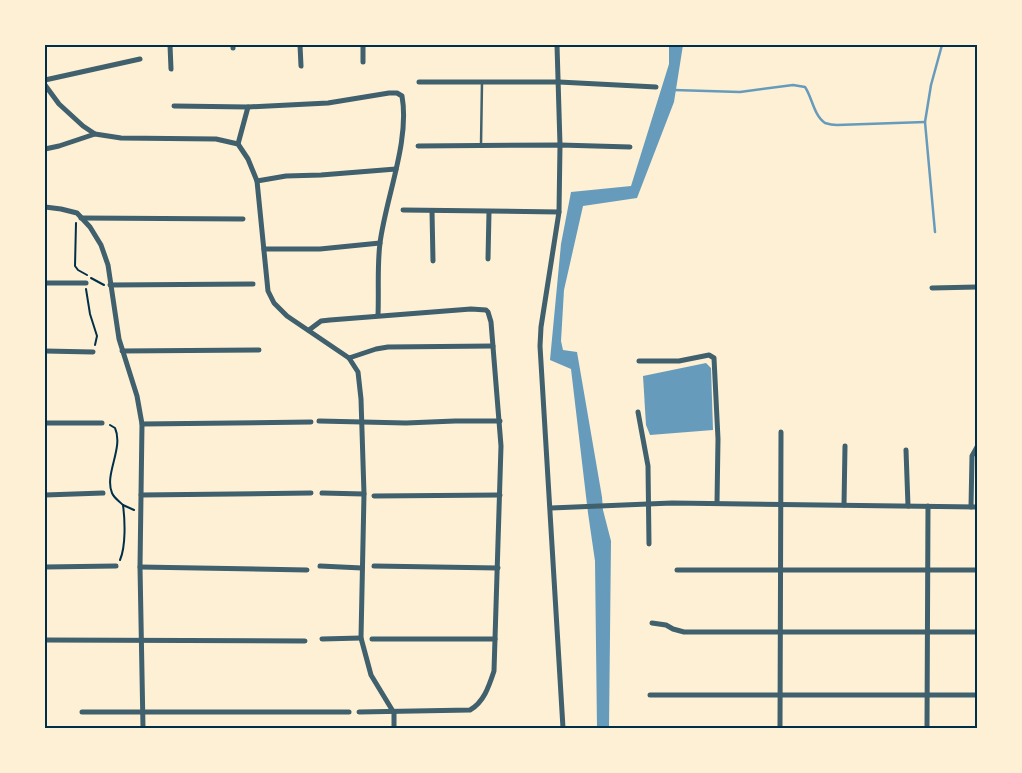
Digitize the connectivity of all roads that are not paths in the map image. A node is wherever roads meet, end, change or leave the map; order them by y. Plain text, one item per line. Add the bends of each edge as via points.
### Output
1 (170, 45) edge
2 (300, 45) edge
3 (362, 45) edge
4 (557, 45) edge
5 (140, 59) dead end
6 (363, 62) dead end
7 (301, 66) dead end
8 (171, 69) dead end
9 (45, 80) edge
10 (420, 82) dead end
11 (482, 82) junction
12 (559, 82) junction
13 (45, 85) edge
14 (656, 87) dead end
15 (174, 106) dead end
16 (248, 107) junction
17 (95, 134) junction
18 (238, 144) junction
19 (481, 145) junction
20 (560, 145) junction
21 (418, 146) dead end
22 (630, 147) dead end
23 (45, 149) edge
24 (396, 168) junction
25 (257, 181) junction
26 (45, 207) edge
27 (403, 210) dead end
28 (432, 211) junction
29 (489, 212) junction
30 (559, 212) junction
31 (81, 218) junction
32 (243, 218) dead end
33 (380, 243) junction
34 (264, 249) junction
35 (488, 259) dead end
36 (433, 261) dead end
37 (45, 283) edge
38 (86, 283) road end
39 (252, 284) dead end
40 (110, 286) junction
41 (977, 287) edge
42 (932, 288) dead end
43 (378, 316) junction
44 (310, 330) junction
45 (493, 346) junction
46 (259, 350) dead end
47 (45, 351) edge
48 (122, 351) junction
49 (93, 352) road end
50 (349, 358) junction
51 (638, 361) dead end
52 (638, 412) dead end
53 (319, 421) dead end
54 (310, 422) dead end
55 (361, 422) junction
56 (500, 422) junction
57 (45, 423) edge
58 (102, 423) road end
59 (142, 424) junction
60 (781, 432) dead end
61 (845, 446) dead end
62 (977, 447) edge
63 (906, 450) dead end
64 (103, 493) dead end
65 (311, 493) dead end
66 (322, 493) dead end
67 (364, 494) junction
68 (45, 495) edge
69 (141, 495) junction
70 (500, 495) junction
71 (374, 496) dead end
72 (649, 504) junction
73 (717, 504) junction
74 (844, 505) junction
75 (780, 506) junction
76 (908, 506) junction
77 (928, 506) junction
78 (974, 507) edge
79 (551, 508) junction
80 (649, 544) dead end
81 (116, 566) road end
82 (320, 566) dead end
83 (374, 566) dead end
84 (45, 567) edge
85 (140, 567) junction
86 (362, 568) junction
87 (498, 568) junction
88 (307, 570) dead end
89 (677, 570) dead end
90 (780, 570) junction
91 (928, 570) junction
92 (977, 570) edge
93 (652, 623) dead end
94 (927, 631) junction
95 (780, 632) junction
96 (977, 632) edge
97 (361, 638) junction
98 (322, 639) dead end
99 (372, 639) dead end
100 (45, 640) edge
101 (141, 640) junction
102 (495, 640) junction
103 (304, 641) dead end
104 (780, 694) junction
105 (650, 695) dead end
106 (927, 695) junction
107 (977, 695) edge
108 (142, 711) junction
109 (82, 712) dead end
110 (348, 712) dead end
111 (359, 712) dead end
112 (394, 713) junction
113 (143, 728) edge
114 (394, 728) edge
115 (563, 728) edge
116 (780, 728) edge
117 (927, 728) edge

1 - 8 street
2 - 7 street
3 - 6 street
4 - 12 street
5 - 9 street
10 - 11 street
11 - 12 street
11 - 19 lane
12 - 14 street
12 - 20 street
13 - 17 street via 59,104
15 - 16 street
16 - 18 street
16 - 24 street via 328,102 397,92 402,96 404,106
17 - 18 street via 121,138 216,138
17 - 23 street
18 - 25 street
19 - 20 street
19 - 21 street
20 - 22 street
20 - 30 street
24 - 25 street
24 - 33 street
25 - 34 street
26 - 31 street via 61,209
27 - 28 street
28 - 29 street
28 - 36 street
29 - 30 street
29 - 35 street
30 - 79 street via 540,346
31 - 32 street
31 - 40 street via 101,246 108,265
33 - 34 street via 320,249
33 - 43 street
34 - 44 street via 268,291 274,302
37 - 38 street
39 - 40 street
40 - 48 street
41 - 42 street
43 - 44 street via 322,321
43 - 45 street via 480,308 488,312
44 - 50 street
45 - 50 street via 388,347
45 - 56 street
46 - 48 street
47 - 49 street
48 - 59 street via 137,396
50 - 55 street via 358,372
51 - 73 street via 679,362 709,355 714,358
52 - 72 street via 648,466
53 - 55 street
54 - 59 street
55 - 56 street
55 - 67 street
56 - 70 street
57 - 58 street
59 - 69 street
60 - 75 street
61 - 74 street
62 - 78 street via 972,456
63 - 76 street
64 - 68 street
65 - 69 street
66 - 67 street
67 - 86 street
69 - 85 street
70 - 71 street
70 - 87 street
72 - 73 street
72 - 79 street
72 - 80 street
73 - 75 street
74 - 75 street
74 - 76 street
75 - 90 street
76 - 77 street
77 - 78 street
77 - 91 street
79 - 115 street
81 - 84 street
82 - 86 street
83 - 87 street
85 - 88 street
85 - 101 street
86 - 97 street
87 - 102 street
89 - 90 street
90 - 91 street
90 - 95 street
91 - 92 street
91 - 94 street
93 - 95 street via 684,632
94 - 95 street
94 - 96 street
94 - 106 street
95 - 104 street
97 - 98 street
97 - 112 street via 371,675
99 - 102 street
100 - 101 street
101 - 103 street
101 - 108 street
102 - 112 street via 494,671 477,706 462,712
104 - 105 street
104 - 106 street
104 - 116 street
106 - 107 street
106 - 117 street
108 - 109 street
108 - 110 street
108 - 113 street
111 - 112 street
112 - 114 street

